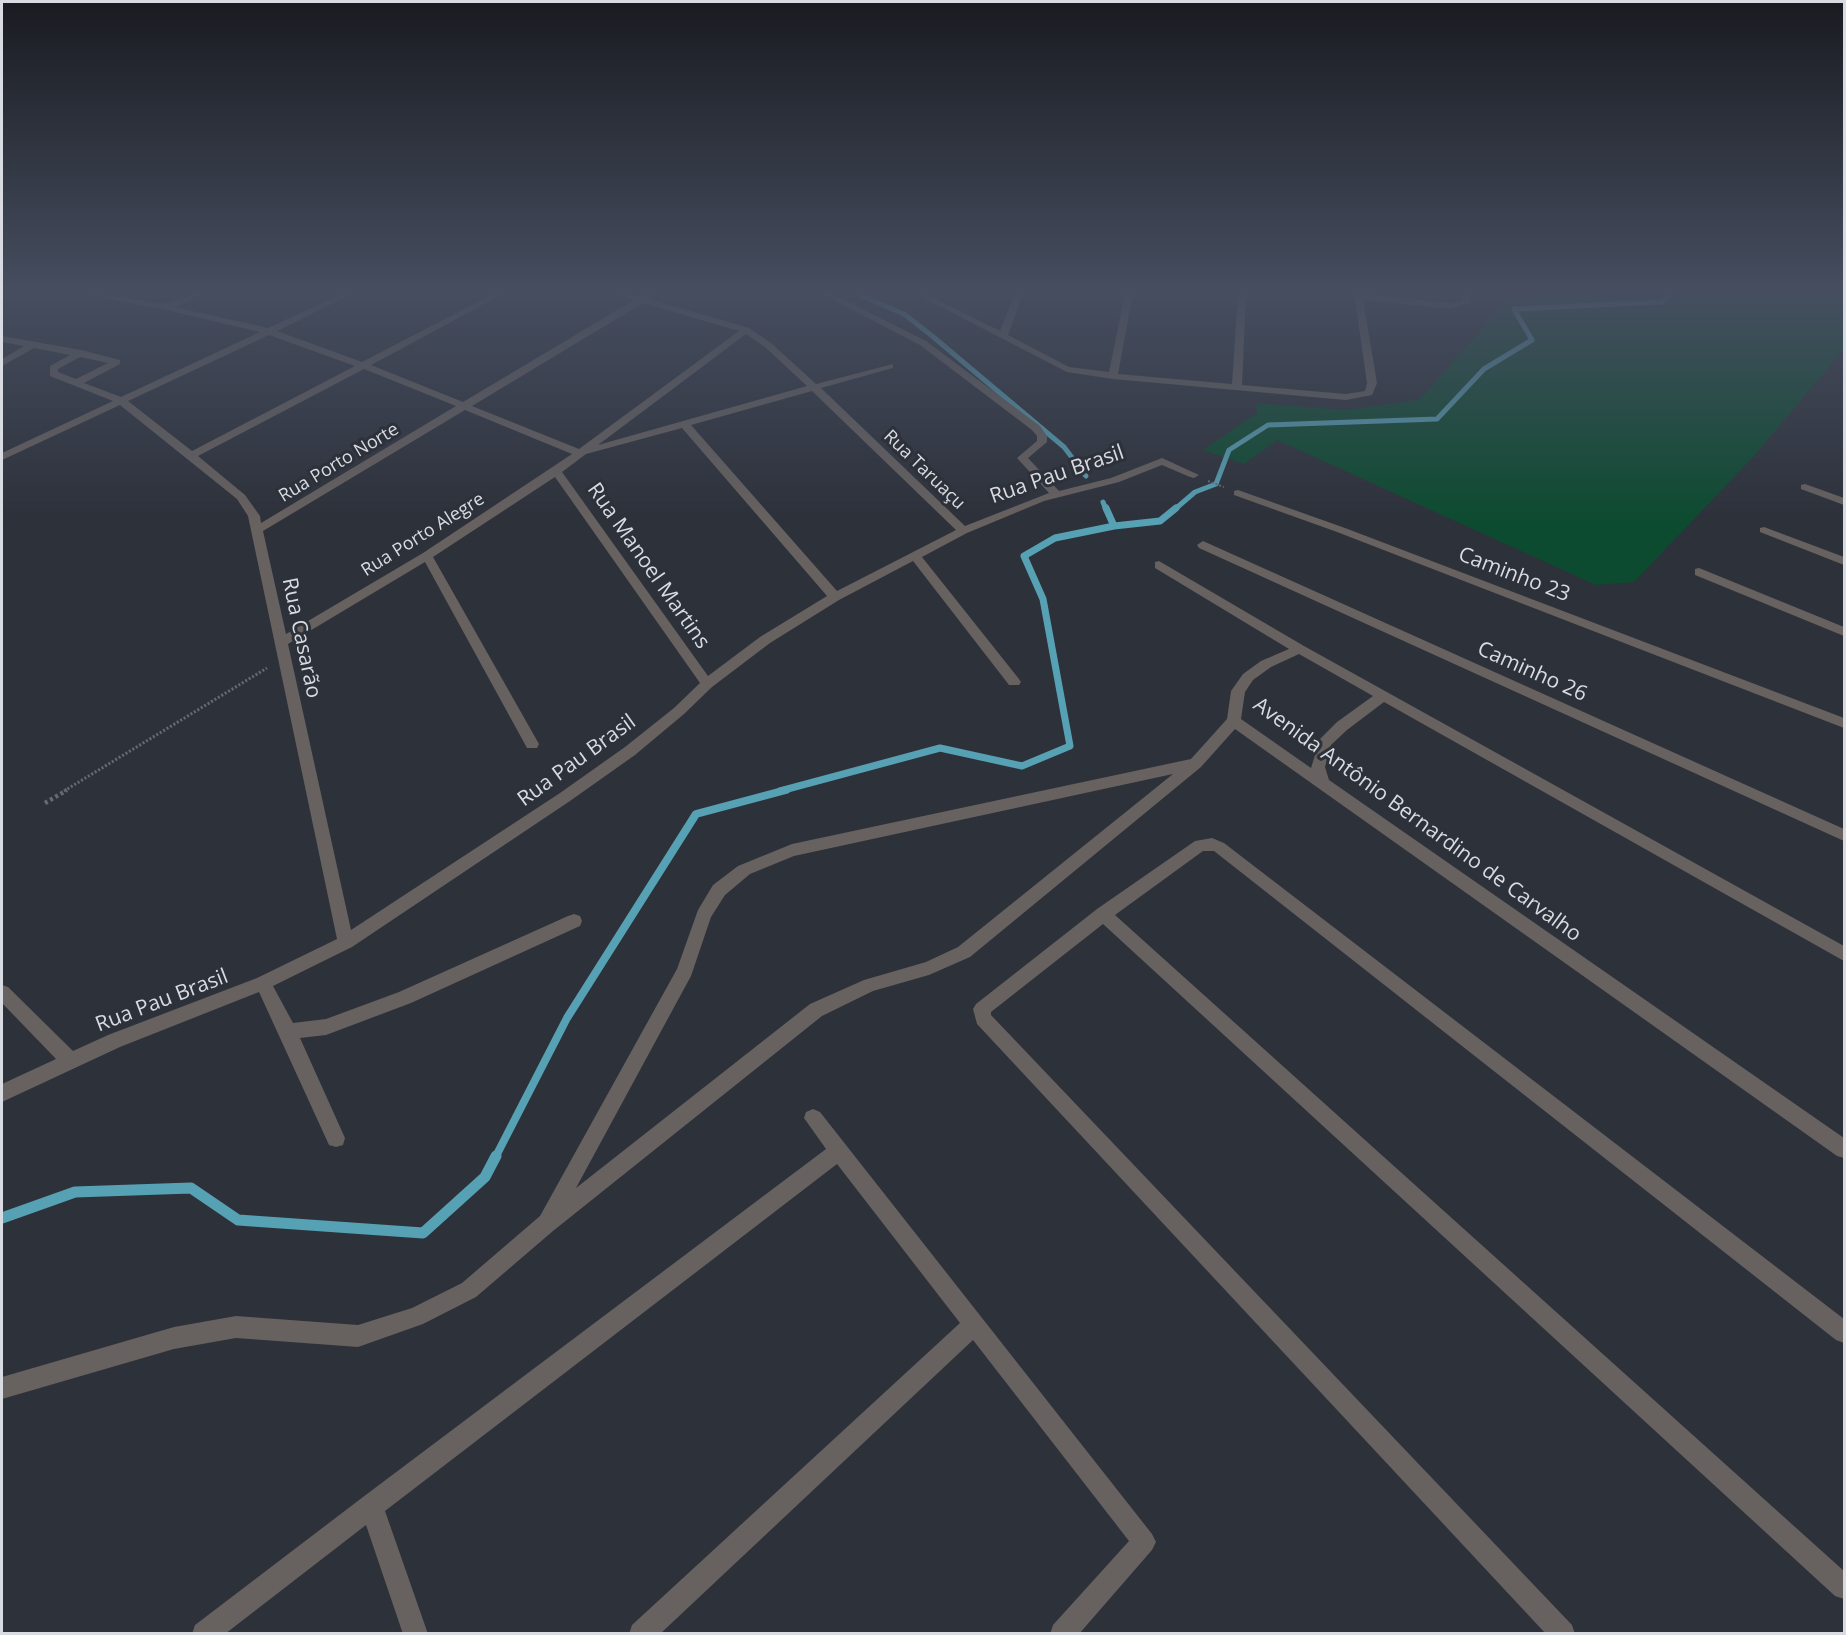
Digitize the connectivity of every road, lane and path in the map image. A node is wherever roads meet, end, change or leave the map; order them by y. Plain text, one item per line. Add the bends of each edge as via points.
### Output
1 (54, 369) edge
2 (105, 369) edge
3 (186, 369) edge
4 (359, 369) edge
5 (373, 369) edge
6 (527, 369) edge
7 (693, 369) edge
8 (795, 369) edge
9 (879, 369) edge
10 (958, 369) edge
11 (1069, 369) edge
12 (1114, 369) edge
13 (1238, 369) edge
14 (1370, 369) edge
15 (1113, 376) junction
16 (76, 384) junction
17 (1237, 387) junction
18 (815, 388) junction
19 (120, 400) junction
20 (464, 408) junction
21 (686, 426) junction
22 (580, 453) junction
23 (192, 455) junction
24 (2, 457) edge
25 (556, 471) junction
26 (1194, 475) joint
27 (1805, 487) dead end
28 (1238, 493) joint
29 (1056, 494) junction
30 (1845, 502) edge
31 (257, 530) junction
32 (1764, 530) dead end
33 (963, 531) junction
34 (1203, 545) dead end
35 (427, 556) junction
36 (916, 557) junction
37 (1845, 561) edge
38 (1159, 565) dead end
39 (1699, 572) dead end
40 (836, 597) junction
41 (1845, 632) edge
42 (281, 642) junction
43 (1299, 649) junction
44 (285, 657) junction
45 (1014, 682) dead end
46 (707, 684) junction
47 (1383, 696) junction
48 (1234, 721) junction
49 (1845, 723) edge
50 (532, 744) dead end
51 (1196, 763) junction
52 (1322, 782) junction
53 (45, 803) dead end
54 (1845, 835) edge
55 (1103, 914) junction
56 (574, 921) dead end
57 (346, 942) junction
58 (1845, 954) edge
59 (263, 983) junction
60 (2, 992) edge
61 (288, 1032) junction
62 (69, 1061) junction
63 (2, 1093) edge
64 (813, 1118) dead end
65 (336, 1138) dead end
66 (1845, 1149) edge
67 (839, 1151) junction
68 (546, 1224) junction
69 (974, 1324) junction
70 (1845, 1332) edge
71 (2, 1388) edge
72 (371, 1505) junction
73 (1845, 1587) edge
74 (204, 1634) edge
75 (416, 1634) edge
76 (641, 1634) edge
77 (1062, 1634) edge
78 (1563, 1634) edge

1 - 16 street, Rua Casarão via 54,375
2 - 16 street
3 - 19 street
4 - 23 street
5 - 20 street
6 - 20 street, Rua Porto Norte
7 - 22 street, Rua Porto Alegre
8 - 18 street, Rua Taruaçu
9 - 18 street
10 - 29 street via 1036,428 1042,442 1022,458
11 - 15 street
12 - 15 street
13 - 17 street
14 - 17 street via 1369,393 1346,397
15 - 17 street
16 - 19 street, Rua Casarão
18 - 21 street
18 - 33 street, Rua Taruaçu
19 - 23 street, Rua Casarão
19 - 24 street
20 - 22 street
20 - 31 street, Rua Porto Norte
21 - 22 street
21 - 40 street
22 - 25 street, Rua Porto Alegre
23 - 31 street, Rua Casarão via 241,497 254,516
25 - 35 street, Rua Porto Alegre
25 - 46 street, Rua Manoel Martins
26 - 28 path
26 - 29 street, Rua Pau Brasil via 1162,461 1115,480
27 - 30 street
28 - 49 street, Caminho 23
29 - 33 street, Rua Pau Brasil
31 - 42 street, Rua Casarão
32 - 37 street
33 - 36 street, Rua Pau Brasil
34 - 54 street, Caminho 26
35 - 42 street, Rua Porto Alegre
35 - 50 street
36 - 40 street, Rua Pau Brasil
36 - 45 street
38 - 43 street
39 - 41 street
40 - 46 street, Rua Pau Brasil via 765,640
42 - 44 street, Rua Casarão
43 - 47 street
43 - 48 street, Avenida Antônio Bernardino de Carvalho via 1248,677 1238,691
44 - 53 path
44 - 57 street, Rua Casarão
46 - 57 street, Rua Pau Brasil via 630,751
47 - 52 street via 1325,743 1318,767
47 - 58 street
48 - 51 street
48 - 52 street, Avenida Antônio Bernardino de Carvalho
51 - 68 street via 964,952 929,968 870,985 816,1010
51 - 68 street via 792,850 744,870 719,890 704,915 685,971
52 - 66 street, Avenida Antônio Bernardino de Carvalho
55 - 70 street via 1200,845 1219,847
55 - 73 street
55 - 78 street via 985,1007 981,1015
56 - 61 street via 405,998 326,1027
57 - 59 street, Rua Pau Brasil
59 - 61 street
59 - 62 street, Rua Pau Brasil
60 - 62 street
61 - 65 street
62 - 63 street, Rua Pau Brasil
64 - 67 street
67 - 69 street
67 - 72 street
68 - 71 street via 469,1290 390,1327 358,1336 236,1327 174,1338
69 - 76 street
69 - 77 street via 1144,1542
72 - 74 street
72 - 75 street

